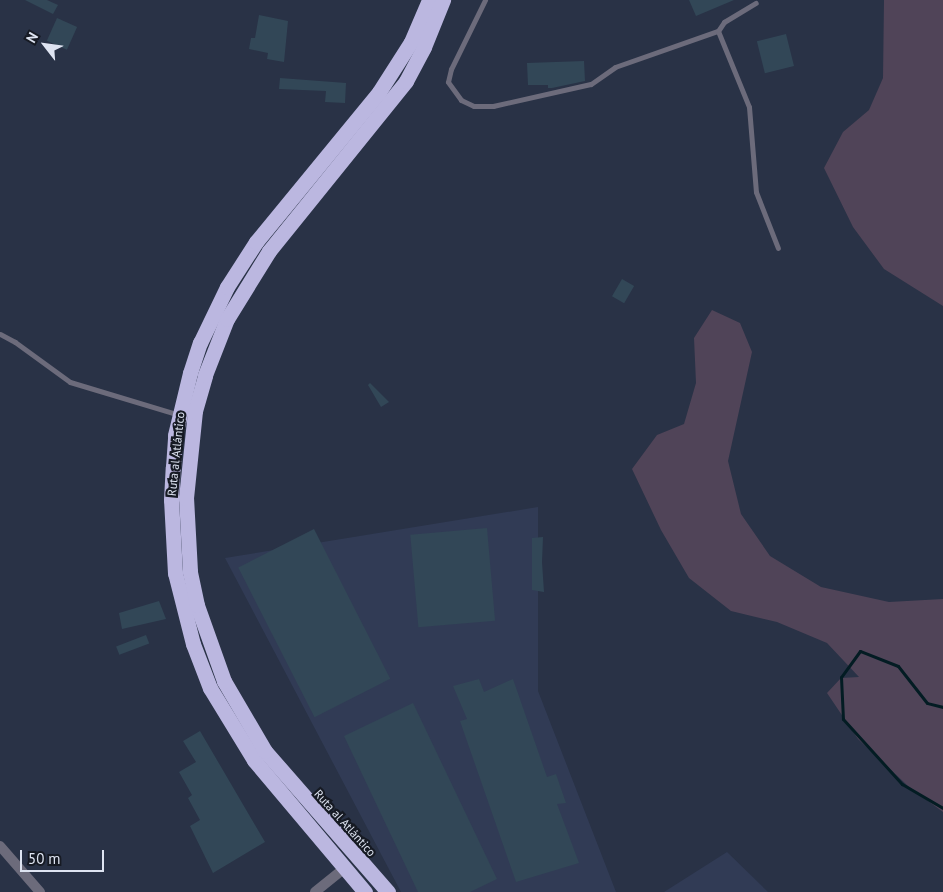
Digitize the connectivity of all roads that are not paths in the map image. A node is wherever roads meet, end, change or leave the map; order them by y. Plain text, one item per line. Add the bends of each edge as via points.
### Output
1 (429, 0) edge
2 (443, 0) edge
3 (485, 0) edge
4 (756, 3) dead end
5 (718, 31) junction
6 (778, 248) dead end
7 (0, 334) edge
8 (179, 416) junction
9 (0, 846) edge
10 (345, 868) junction
11 (40, 892) edge
12 (315, 892) edge
13 (365, 892) edge
14 (388, 892) edge

1 - 8 highway, Ruta al Atlántico via 411,42 380,92 256,242 227,287 200,343
2 - 14 highway, Ruta al Atlántico via 424,48 406,81 269,251 227,319 204,375 195,411 186,498 190,571 197,605 224,681 264,751
3 - 5 lane via 451,69 448,82 461,100 474,106 492,106 590,84 615,67
4 - 5 lane via 724,22
5 - 6 lane via 749,107 756,192
7 - 8 lane via 22,347 58,377 80,387
8 - 10 highway, Ruta al Atlántico via 172,492 173,542 175,572 193,644 210,688 250,754
9 - 11 street
10 - 12 street
10 - 13 highway, Ruta al Atlántico

